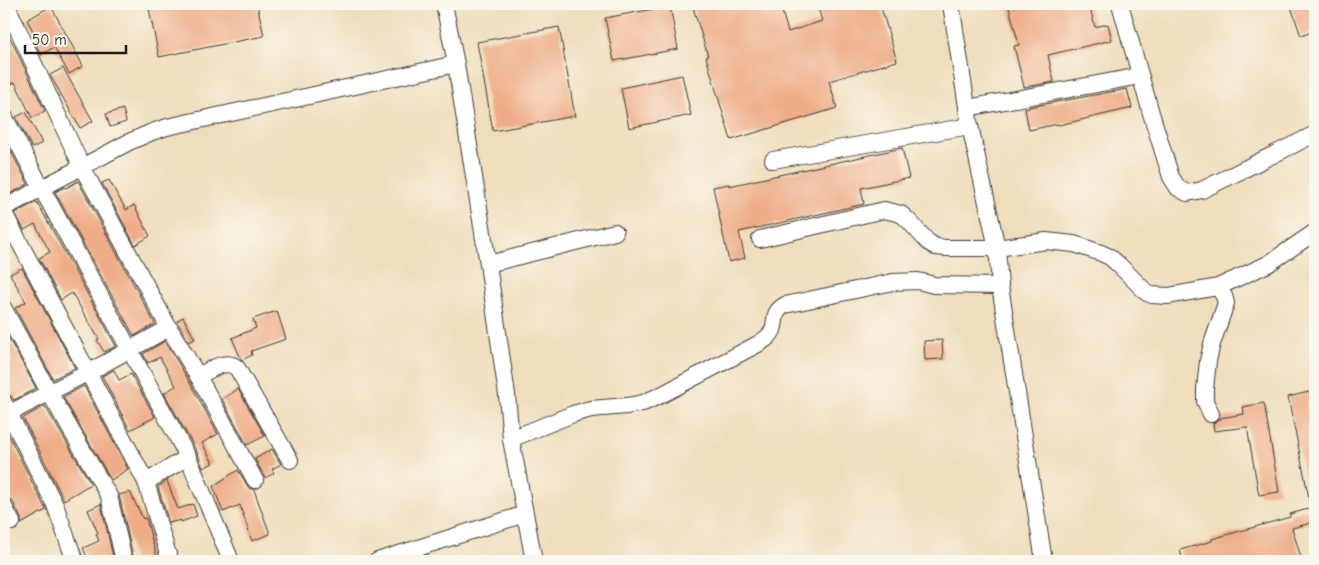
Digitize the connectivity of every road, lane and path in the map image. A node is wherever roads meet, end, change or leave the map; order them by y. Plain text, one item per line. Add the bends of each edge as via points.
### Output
1 (6, 4) edge
2 (444, 4) edge
3 (951, 4) edge
4 (1120, 4) edge
5 (456, 64) junction
6 (1140, 76) junction
7 (967, 108) junction
8 (4, 116) edge
9 (970, 126) junction
10 (1315, 134) edge
11 (773, 160) dead end
12 (82, 167) junction
13 (42, 189) junction
14 (4, 208) edge
15 (4, 212) edge
16 (614, 232) dead end
17 (1315, 232) edge
18 (760, 239) dead end
19 (998, 248) junction
20 (488, 264) junction
21 (1000, 286) junction
22 (1218, 287) junction
23 (4, 309) edge
24 (169, 328) junction
25 (130, 350) junction
26 (89, 372) junction
27 (198, 376) junction
28 (49, 392) junction
29 (6, 411) edge
30 (1211, 414) dead end
31 (511, 440) junction
32 (188, 457) junction
33 (290, 460) dead end
34 (255, 480) dead end
35 (146, 482) junction
36 (4, 507) edge
37 (525, 514) junction
38 (12, 522) dead end
39 (75, 561) edge
40 (124, 561) edge
41 (170, 561) edge
42 (231, 561) edge
43 (377, 561) edge
44 (534, 561) edge
45 (1044, 561) edge

1 - 12 street
2 - 5 street
3 - 7 street
4 - 6 street
5 - 12 street via 167,127 129,142
5 - 20 street
6 - 7 street
6 - 10 street via 1171,177 1178,188 1187,193 1202,190
7 - 9 street
8 - 13 street
9 - 11 street
9 - 19 street
12 - 13 street
12 - 24 street
13 - 14 street
13 - 25 street
15 - 26 street
16 - 20 street
17 - 22 street via 1268,264
18 - 19 street via 884,210 901,214 936,247
19 - 21 street
19 - 22 street via 1046,241 1074,244 1110,257 1152,295 1168,296
20 - 31 street
21 - 31 street via 906,280 785,305 776,314 773,330 767,339 661,395 627,406 591,408
21 - 45 street
22 - 30 street via 1226,303 1208,362 1205,401
23 - 28 street
24 - 25 street
24 - 27 street
25 - 26 street
25 - 32 street
26 - 28 street
26 - 35 street
27 - 33 street via 224,364 234,364
27 - 34 street
28 - 29 street
28 - 40 street via 109,496
29 - 39 street via 55,505
31 - 37 street
32 - 35 street
32 - 42 street
35 - 41 street
36 - 38 street
37 - 43 street
37 - 44 street

